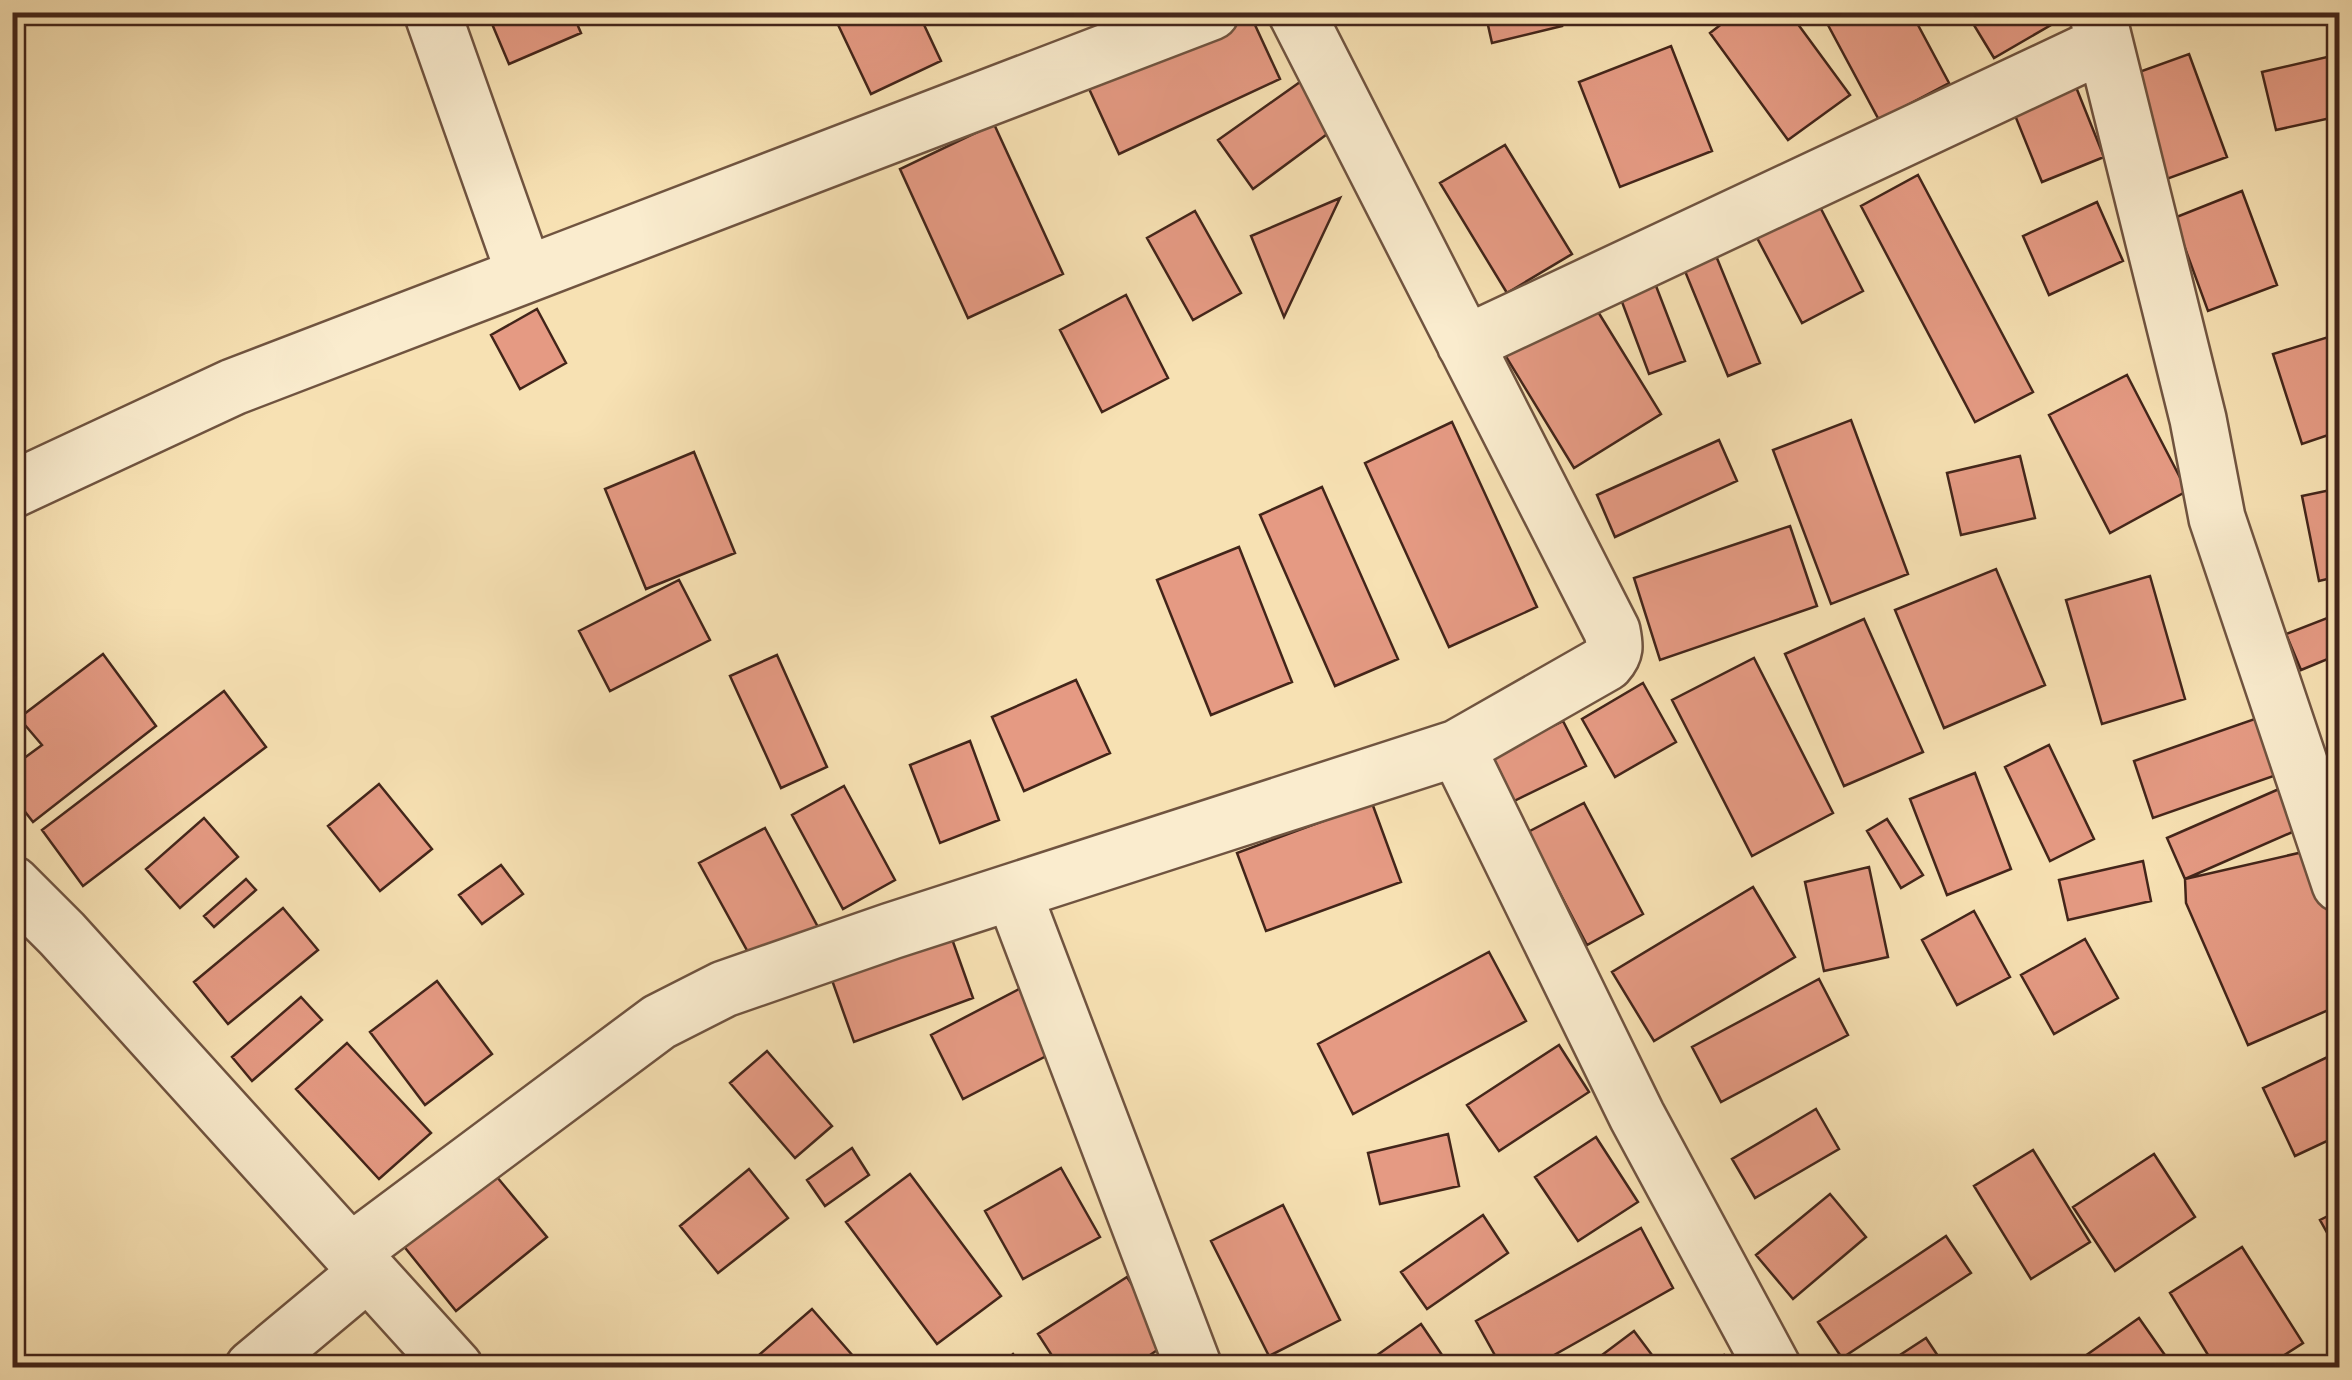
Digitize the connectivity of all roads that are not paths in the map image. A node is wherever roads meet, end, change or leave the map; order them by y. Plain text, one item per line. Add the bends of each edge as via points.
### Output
1 (432, 12) edge
2 (1211, 12) edge
3 (1296, 12) edge
4 (2100, 28) edge
5 (525, 275) junction
6 (1464, 344) junction
7 (12, 490) edge
8 (1457, 748) junction
9 (12, 884) edge
10 (2340, 884) edge
11 (1014, 892) junction
12 (360, 1261) junction
13 (252, 1368) edge
14 (454, 1368) edge
15 (1194, 1368) edge
16 (1773, 1368) edge

1 - 5 street
2 - 5 street
3 - 6 street
4 - 6 street
4 - 10 street via 2217,518
5 - 7 street via 232,386
6 - 8 street via 1616,648 1606,664
8 - 11 street
8 - 16 street via 1637,1116
9 - 12 street
11 - 12 street via 724,989 659,1022
11 - 15 street
12 - 13 street
12 - 14 street

